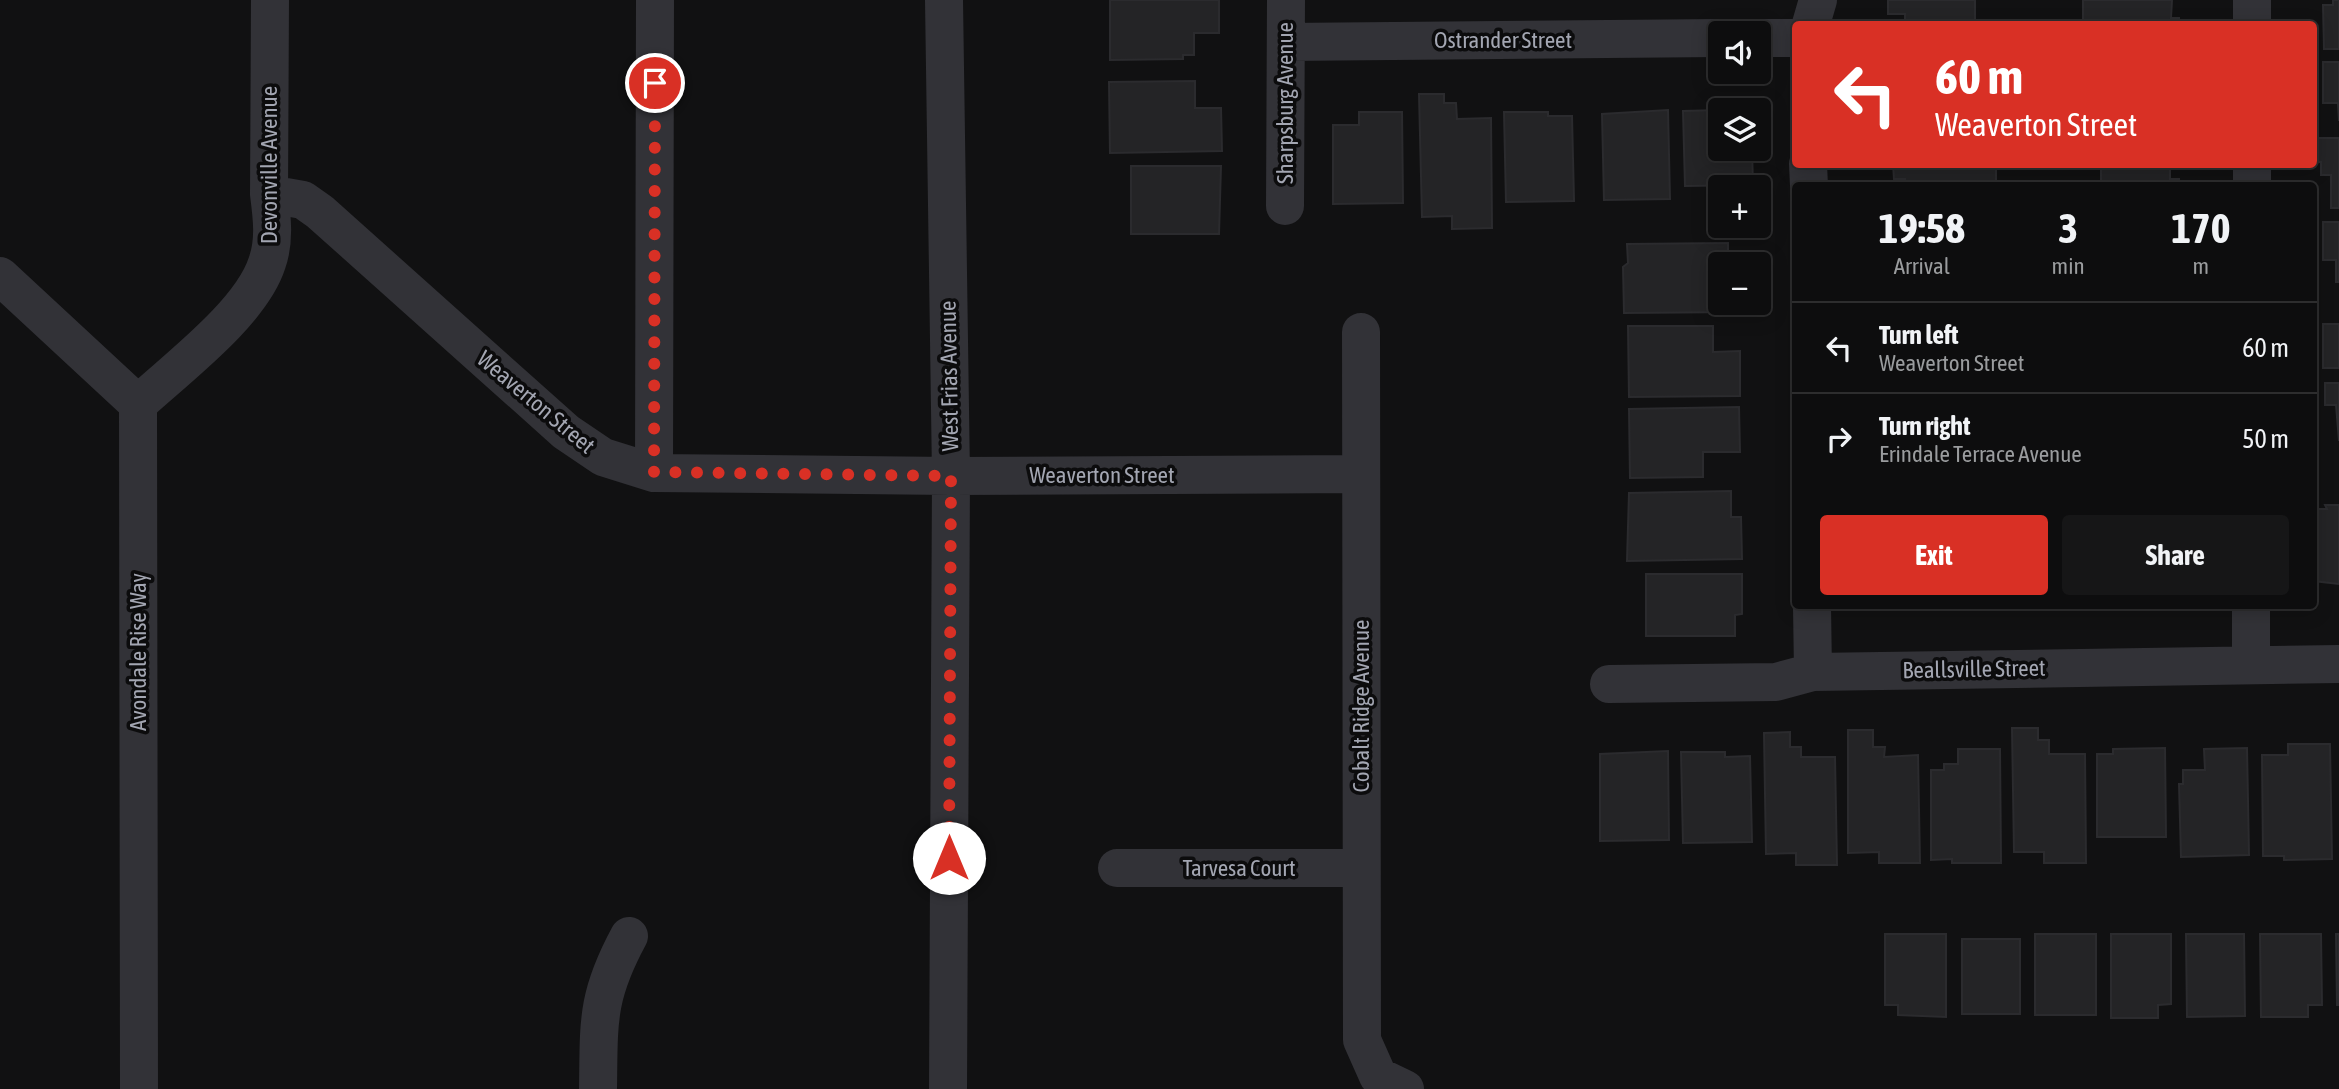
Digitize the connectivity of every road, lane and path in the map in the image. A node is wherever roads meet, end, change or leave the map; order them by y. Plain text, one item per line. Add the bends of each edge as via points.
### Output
1 (270, 0) edge
2 (655, 0) edge
3 (944, 0) edge
4 (1286, 0) edge
5 (1818, 0) edge
6 (2252, 0) edge
7 (1812, 21) edge
8 (2252, 21) edge
9 (1708, 38) edge
10 (1771, 38) edge
11 (1792, 38) edge
12 (1286, 42) junction
13 (269, 194) junction
14 (1285, 206) dead end
15 (0, 276) edge
16 (1361, 332) dead end
17 (138, 404) junction
18 (654, 472) junction
19 (1361, 474) junction
20 (951, 476) junction
21 (1812, 609) edge
22 (2251, 609) edge
23 (2251, 664) junction
24 (2339, 664) edge
25 (1813, 673) junction
26 (1609, 684) dead end
27 (1117, 869) dead end
28 (1361, 869) junction
29 (629, 936) dead end
30 (1392, 1083) edge
31 (139, 1089) edge
32 (598, 1089) edge
33 (948, 1089) edge

1 - 13 street, Devonville Avenue
2 - 18 street
3 - 20 street, West Frias Avenue
4 - 12 street, Sharpsburg Avenue
5 - 7 street
6 - 8 street
9 - 12 street, Ostrander Street
10 - 11 street
12 - 14 street, Sharpsburg Avenue
13 - 17 street, Devonville Avenue via 271,247 259,283 242,307
13 - 18 street, Weaverton Street via 303,200 320,212 566,432 603,457
15 - 17 street
16 - 19 street, Cobalt Ridge Avenue
17 - 31 street, Avondale Rise Way
18 - 20 street, Weaverton Street
19 - 20 street, Weaverton Street
19 - 28 street, Cobalt Ridge Avenue
20 - 33 street, West Frias Avenue
21 - 25 street
22 - 23 street
23 - 24 street, Beallsville Street
23 - 25 street, Beallsville Street
25 - 26 street, Beallsville Street via 1776,682
27 - 28 street, Tarvesa Court
28 - 30 street, Cobalt Ridge Avenue via 1362,1040
29 - 32 street via 603,993

